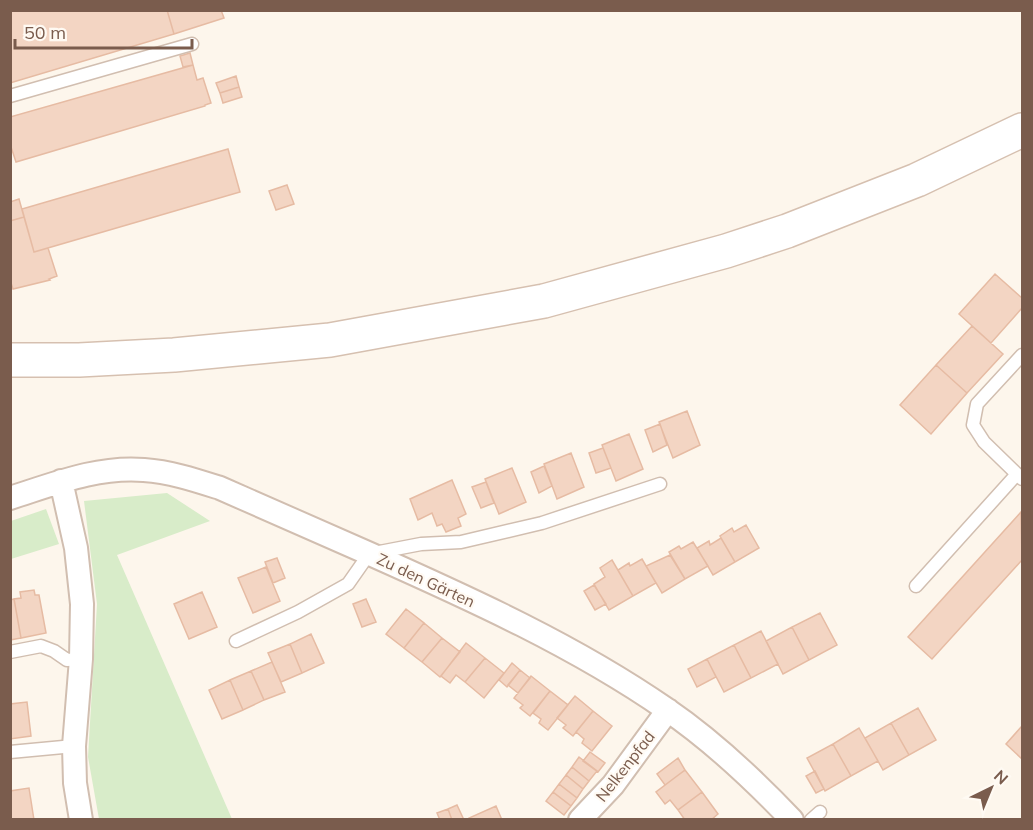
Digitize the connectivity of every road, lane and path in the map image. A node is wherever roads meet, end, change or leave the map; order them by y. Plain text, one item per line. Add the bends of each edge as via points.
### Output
1 (192, 44) dead end
2 (10, 96) edge
3 (1023, 130) edge
4 (1023, 355) edge
5 (10, 360) edge
6 (1020, 476) edge
7 (61, 481) junction
8 (660, 484) dead end
9 (10, 498) edge
10 (369, 554) junction
11 (916, 586) dead end
12 (236, 641) dead end
13 (10, 652) edge
14 (81, 659) junction
15 (668, 710) junction
16 (74, 746) junction
17 (10, 752) edge
18 (81, 819) edge
19 (580, 819) edge
20 (792, 819) edge

1 - 2 lane
3 - 5 main road via 917,180 787,231 544,301 330,340 174,355
4 - 6 lane via 977,404 973,424 984,442
6 - 11 lane
7 - 9 street, Zu den Gärten
7 - 10 street, Zu den Gärten via 102,471 143,470 183,476 229,492
7 - 14 street via 76,548 82,604
8 - 10 lane via 542,524 461,542 420,544
10 - 12 lane via 348,584
10 - 15 street, Zu den Gärten via 551,640
13 - 14 lane via 41,646 67,660
14 - 16 street
15 - 19 street, Nelkenpfad via 613,785
15 - 20 street, Zu den Gärten via 728,756
16 - 17 lane
16 - 18 street

